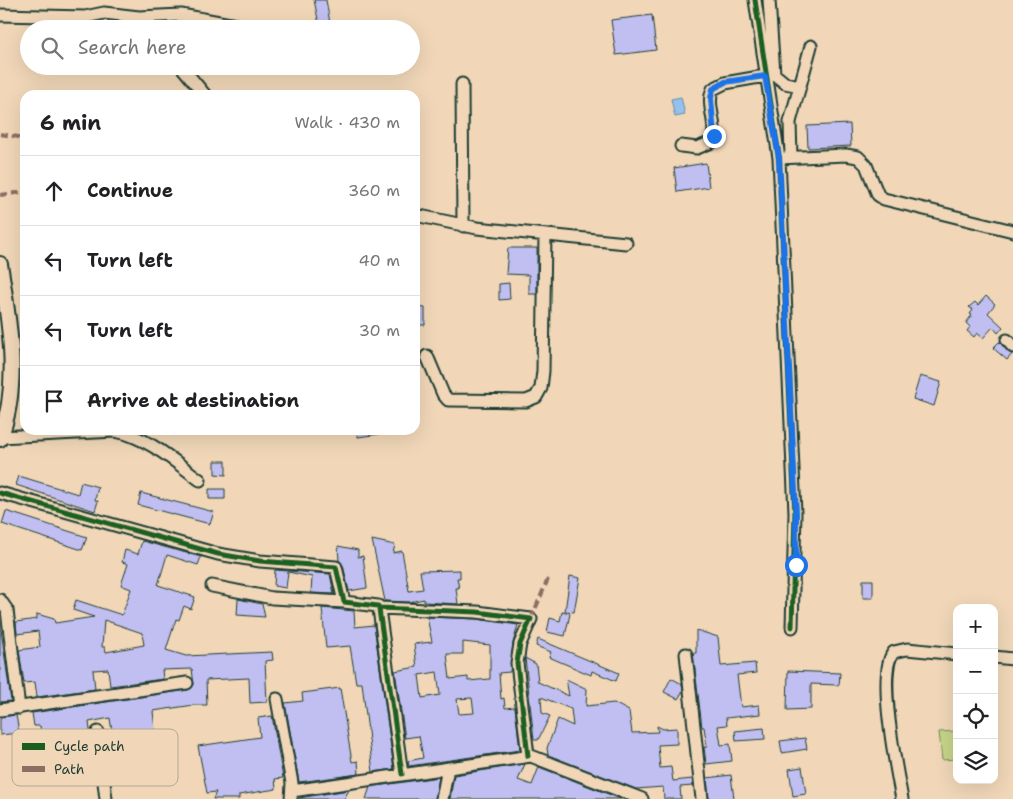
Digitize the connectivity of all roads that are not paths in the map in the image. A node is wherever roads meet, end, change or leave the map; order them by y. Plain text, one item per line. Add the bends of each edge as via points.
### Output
1 (755, 0) edge
2 (769, 0) edge
3 (0, 15) edge
4 (139, 17) junction
5 (141, 20) edge
6 (210, 20) edge
7 (811, 46) dead end
8 (188, 75) edge
9 (765, 76) junction
10 (462, 84) dead end
11 (800, 86) junction
12 (201, 90) edge
13 (681, 146) dead end
14 (791, 157) junction
15 (779, 158) junction
16 (420, 216) edge
17 (463, 226) junction
18 (1013, 231) edge
19 (545, 235) junction
20 (626, 243) dead end
21 (0, 264) edge
22 (427, 356) dead end
23 (49, 435) edge
24 (134, 435) edge
25 (0, 438) edge
26 (200, 480) dead end
27 (0, 493) edge
28 (212, 586) dead end
29 (0, 600) edge
30 (344, 602) junction
31 (379, 608) junction
32 (792, 627) dead end
33 (686, 654) dead end
34 (953, 654) edge
35 (998, 657) edge
36 (1013, 659) edge
37 (187, 683) dead end
38 (277, 699) dead end
39 (19, 708) junction
40 (0, 710) edge
41 (528, 756) junction
42 (448, 768) junction
43 (402, 774) junction
44 (104, 786) edge
45 (291, 795) edge
46 (106, 799) edge
47 (442, 799) edge
48 (639, 799) edge
49 (702, 799) edge
50 (902, 799) edge

1 - 9 street
2 - 11 street via 774,74 785,83
3 - 4 street via 85,17 110,13
4 - 5 street
4 - 6 street via 189,16
7 - 11 street
8 - 12 street
9 - 13 street via 725,82 713,89 712,142 697,148
9 - 15 street
10 - 17 street
11 - 14 street via 789,128
14 - 15 street
14 - 18 street via 858,157 866,165 878,195 884,199
15 - 32 street via 796,513
16 - 17 street
17 - 19 street
19 - 20 street
19 - 22 street via 543,371 536,397 526,401 448,400
21 - 25 main road via 12,347 8,408
23 - 25 street
24 - 26 street
27 - 30 street via 218,554 260,561 334,566 338,570
28 - 30 street via 272,598
29 - 39 street via 7,610
30 - 31 street
31 - 41 street via 485,613 531,619 520,644 517,663
31 - 43 street
33 - 49 street
34 - 50 street via 907,649 894,652 888,661 891,732
35 - 36 street
37 - 39 street
38 - 45 street
39 - 40 street
41 - 42 street
41 - 48 street
42 - 43 street
42 - 47 street
43 - 45 street
44 - 46 street

